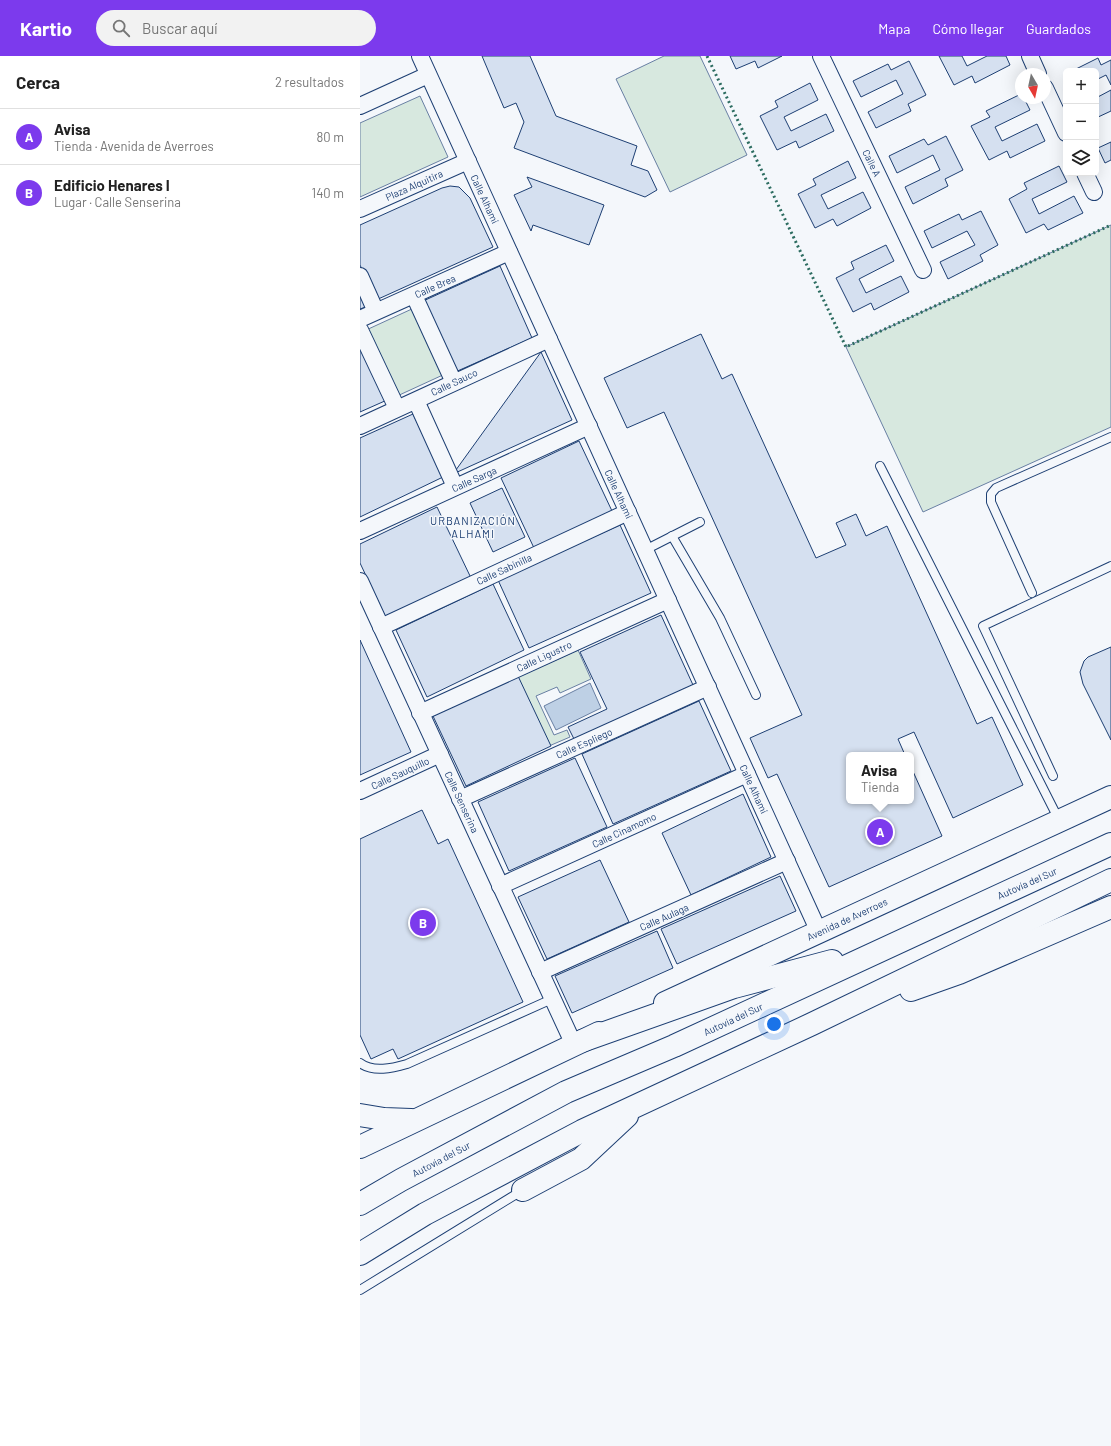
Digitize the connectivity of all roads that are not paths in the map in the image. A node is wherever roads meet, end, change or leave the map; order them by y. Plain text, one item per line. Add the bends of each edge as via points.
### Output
1 (420, 56) edge
2 (821, 56) edge
3 (1030, 56) edge
4 (1035, 68) edge
5 (428, 75) junction
6 (1051, 101) edge
7 (360, 106) edge
8 (1063, 127) edge
9 (468, 161) junction
10 (1086, 176) edge
11 (1094, 192) dead end
12 (360, 209) edge
13 (509, 252) junction
14 (923, 270) dead end
15 (360, 276) edge
16 (417, 302) dead end
17 (373, 305) dead end
18 (360, 319) edge
19 (360, 330) edge
20 (549, 339) junction
21 (451, 376) dead end
22 (394, 402) dead end
23 (418, 405) dead end
24 (360, 426) edge
25 (589, 426) junction
26 (1111, 437) edge
27 (880, 466) dead end
28 (452, 480) dead end
29 (628, 512) junction
30 (700, 522) dead end
31 (360, 531) edge
32 (672, 536) junction
33 (645, 550) junction
34 (1111, 566) edge
35 (360, 581) edge
36 (1032, 593) dead end
37 (668, 600) junction
38 (381, 627) junction
39 (708, 687) junction
40 (756, 695) dead end
41 (420, 713) junction
42 (440, 754) junction
43 (747, 774) junction
44 (1053, 776) dead end
45 (360, 791) edge
46 (1111, 797) edge
47 (460, 799) junction
48 (1060, 821) junction
49 (1111, 844) edge
50 (787, 861) junction
51 (1111, 880) edge
52 (500, 886) junction
53 (1111, 907) edge
54 (819, 932) junction
55 (891, 945) junction
56 (540, 972) junction
57 (552, 999) junction
58 (812, 1024) junction
59 (578, 1043) junction
60 (360, 1064) edge
61 (644, 1101) junction
62 (360, 1115) edge
63 (414, 1120) junction
64 (360, 1147) edge
65 (523, 1190) joint
66 (360, 1204) edge
67 (360, 1254) edge
68 (360, 1290) edge

1 - 5 street, Calle Alhami
2 - 14 street, Calle A
3 - 4 street
5 - 7 street
5 - 9 street, Calle Alhami
6 - 8 street
9 - 12 street, Plaza Alquitira
9 - 13 street, Calle Alhami
10 - 11 street
13 - 18 street, Calle Brea
13 - 20 street, Calle Alhami
15 - 17 street
16 - 21 street
19 - 22 street
20 - 24 street, Calle Sauco
20 - 25 street, Calle Alhami
23 - 28 street
25 - 29 street, Calle Alhami
25 - 31 street, Calle Sarga
26 - 36 lane via 996,488 992,494 991,502
27 - 48 lane
29 - 33 street, Calle Alhami
29 - 38 street, Calle Sabinilla
30 - 32 lane
32 - 33 lane
32 - 40 lane via 720,618
33 - 37 street, Calle Alhami
34 - 44 lane via 983,626
35 - 38 street, Calle Senserina
37 - 39 street, Calle Alhami
37 - 41 street, Calle Ligustro
38 - 41 street, Calle Senserina
39 - 43 street, Calle Alhami
39 - 47 street, Calle Espliego
41 - 42 street, Calle Senserina
42 - 45 street, Calle Sauquillo
42 - 47 street, Calle Senserina
43 - 50 street, Calle Alhami
43 - 52 street, Calle Cinamomo
46 - 48 main road, Avenida de Averroes
47 - 52 street, Calle Senserina
48 - 54 main road, Avenida de Averroes
49 - 55 main road, Autovía del Sur
50 - 54 street, Calle Alhami
50 - 56 street, Calle Aulaga
51 - 58 main road
52 - 56 street, Calle Senserina
53 - 58 main road via 959,973
54 - 59 main road, Avenida de Averroes
55 - 59 main road via 734,987
55 - 66 main road, Autovía del Sur via 674,1046 566,1092
56 - 57 street, Calle Senserina
57 - 59 street, Calle Senserina via 564,1024
57 - 60 lane via 407,1064 386,1069
58 - 61 main road
59 - 63 main road
61 - 65 main road via 581,1159
61 - 67 main road via 425,1214
62 - 63 main road
63 - 64 main road
65 - 68 lane

